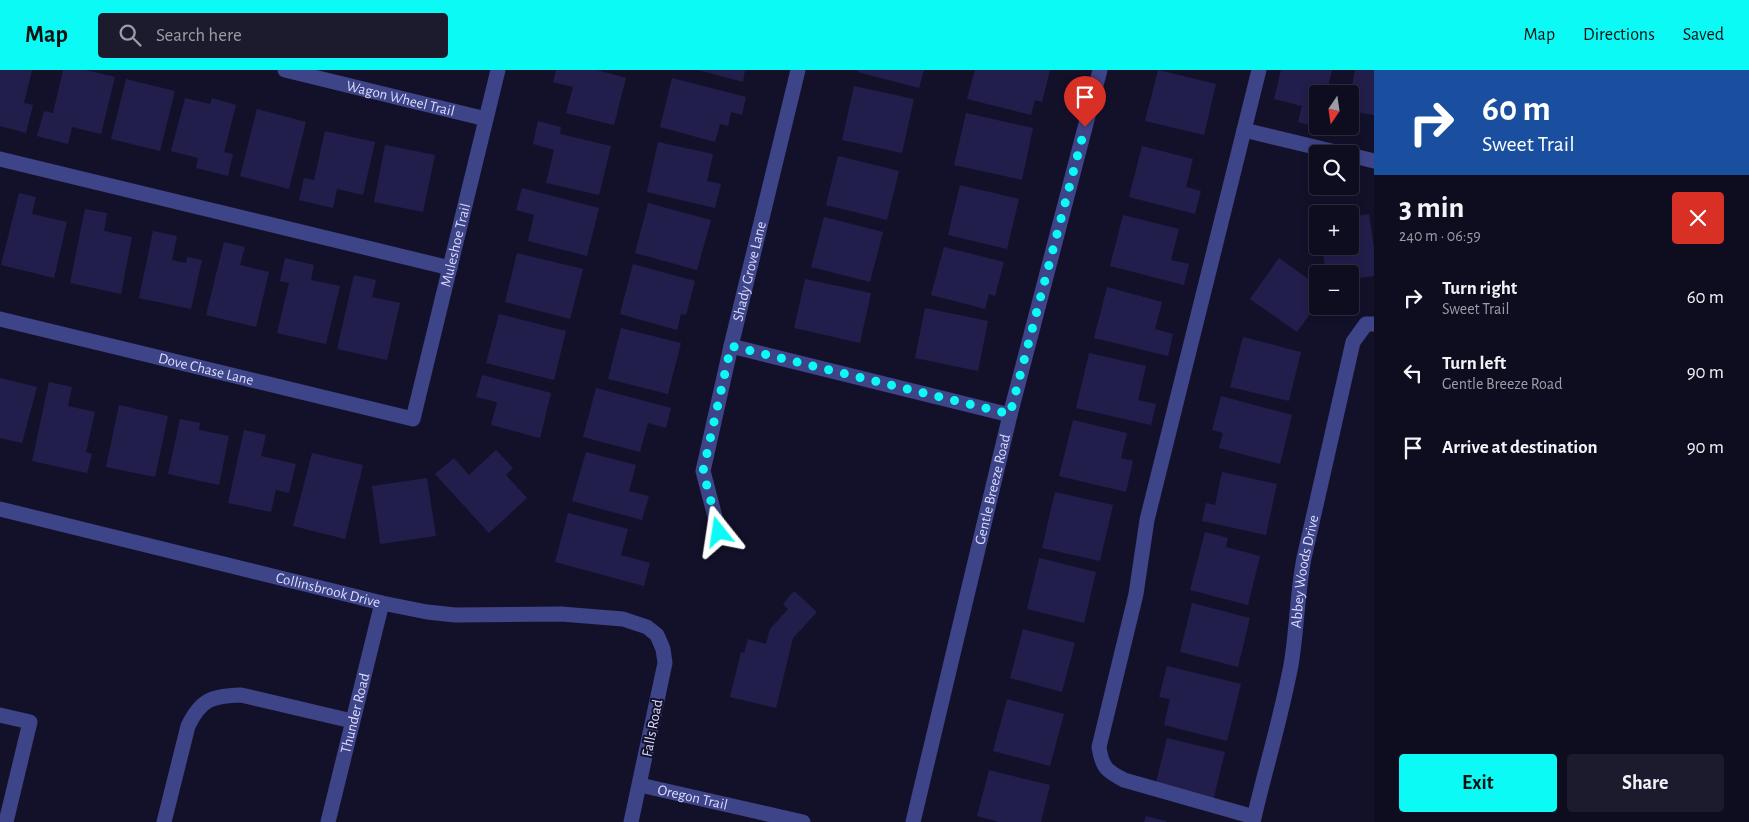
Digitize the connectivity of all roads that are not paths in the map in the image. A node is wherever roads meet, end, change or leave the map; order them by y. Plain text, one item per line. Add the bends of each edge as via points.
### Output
1 (285, 70) edge
2 (498, 70) edge
3 (798, 70) edge
4 (1100, 70) edge
5 (1259, 70) edge
6 (486, 119) junction
7 (1244, 130) junction
8 (1309, 146) edge
9 (1359, 157) edge
10 (0, 160) edge
11 (1374, 161) edge
12 (450, 268) junction
13 (0, 319) edge
14 (1370, 324) edge
15 (731, 346) junction
16 (1010, 414) junction
17 (413, 419) joint
18 (0, 509) edge
19 (719, 532) dead end
20 (382, 602) junction
21 (657, 635) joint
22 (0, 715) edge
23 (352, 722) junction
24 (640, 785) junction
25 (1253, 820) edge
26 (6, 822) edge
27 (164, 822) edge
28 (328, 822) edge
29 (631, 822) edge
30 (803, 822) edge
31 (913, 822) edge

1 - 6 street, Wagon Wheel Trail
2 - 6 street, Muleshoe Trail
3 - 15 street, Shady Grove Lane
4 - 16 street, Gentle Breeze Road
5 - 7 street
6 - 12 street, Muleshoe Trail
7 - 8 street
7 - 25 street via 1147,520 1136,594 1099,747 1101,761 1108,771 1124,780
9 - 11 street
10 - 12 street
12 - 17 street, Muleshoe Trail
13 - 17 street, Dove Chase Lane
14 - 25 street, Abbey Woods Drive via 1353,342 1298,588 1288,681
15 - 16 street
15 - 19 street, Shady Grove Lane via 703,471
16 - 31 street, Gentle Breeze Road
18 - 20 street, Collinsbrook Drive
20 - 21 street, Collinsbrook Drive via 455,615 561,614 623,619 647,627
20 - 23 street, Thunder Road
21 - 24 street, Falls Road via 665,663
22 - 26 street via 30,722
23 - 27 street via 241,695 223,695 208,700 195,711 188,726
23 - 28 street, Thunder Road
24 - 29 street, Falls Road
24 - 30 street, Oregon Trail

